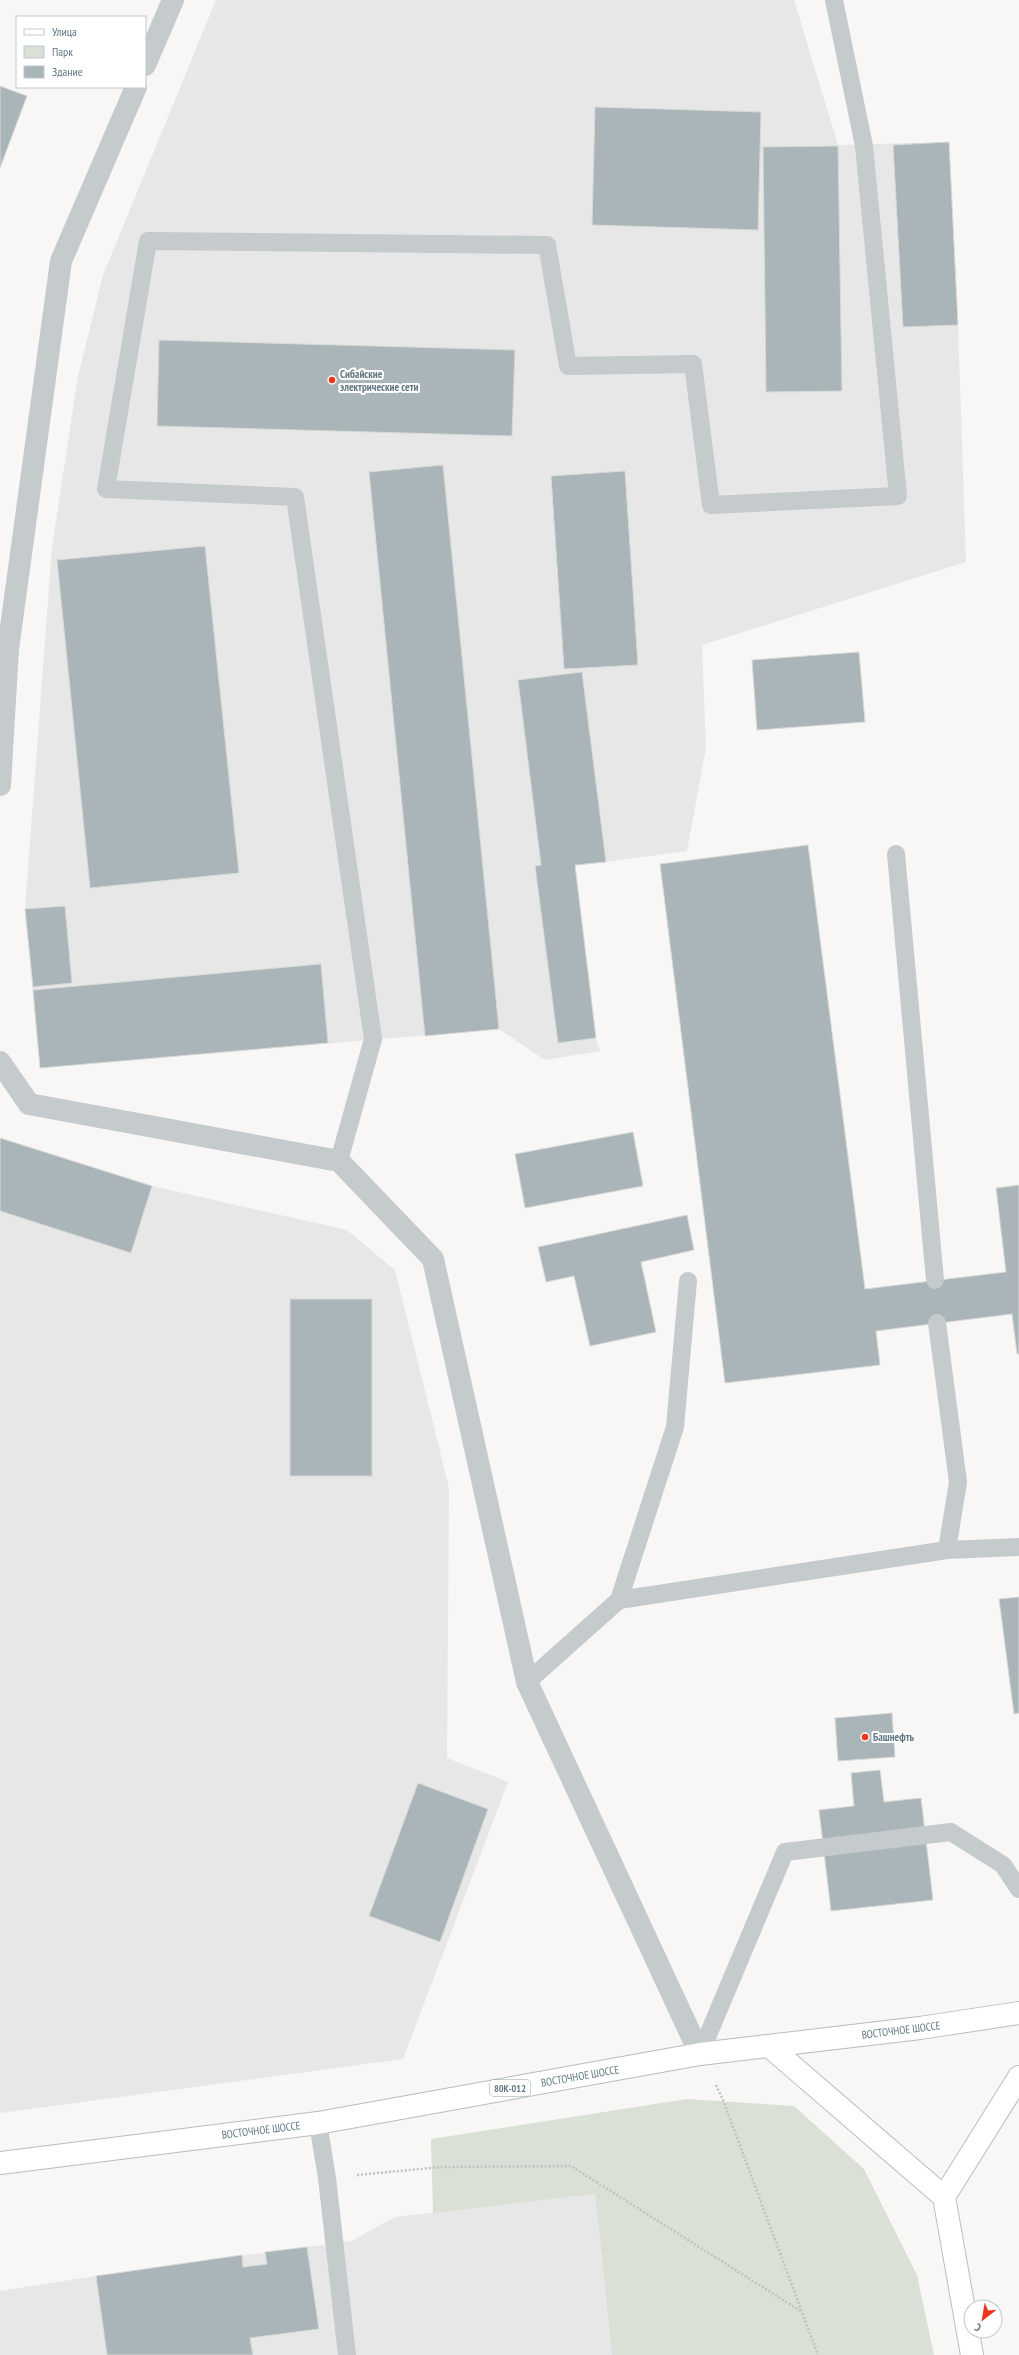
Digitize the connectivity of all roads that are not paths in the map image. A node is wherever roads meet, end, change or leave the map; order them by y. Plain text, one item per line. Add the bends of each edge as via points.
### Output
1 (173, 0) edge
2 (834, 0) edge
3 (146, 63) edge
4 (136, 88) edge
5 (0, 786) edge
6 (896, 854) dead end
7 (0, 1062) edge
8 (339, 1160) junction
9 (935, 1280) dead end
10 (688, 1281) dead end
11 (937, 1323) dead end
12 (1019, 1547) edge
13 (947, 1550) junction
14 (619, 1600) junction
15 (527, 1682) junction
16 (1019, 1889) edge
17 (1019, 2013) edge
18 (769, 2046) junction
19 (700, 2054) junction
20 (1019, 2077) edge
21 (318, 2123) junction
22 (0, 2163) edge
23 (944, 2197) junction
24 (348, 2355) edge
25 (972, 2355) edge

1 - 3 street
2 - 8 lane via 864,146 898,496 711,505 693,364 568,366 547,245 148,241 106,489 295,497 373,1039
4 - 5 street via 61,261 8,649
6 - 9 lane
7 - 8 street via 29,1104
8 - 15 street via 433,1259
10 - 14 lane via 675,1427
11 - 13 lane via 958,1482
12 - 13 lane
13 - 14 lane
14 - 15 lane
15 - 19 street
16 - 19 lane via 1003,1865 951,1832 785,1852
17 - 18 main road, ВОСТОЧНОЕ ШОССЕ / 80К-012
18 - 19 main road, ВОСТОЧНОЕ ШОССЕ / 80К-012
18 - 23 main road
19 - 21 main road, ВОСТОЧНОЕ ШОССЕ / 80К-012
20 - 23 main road
21 - 22 main road, ВОСТОЧНОЕ ШОССЕ / 80К-012
21 - 24 lane via 328,2178
23 - 25 main road

